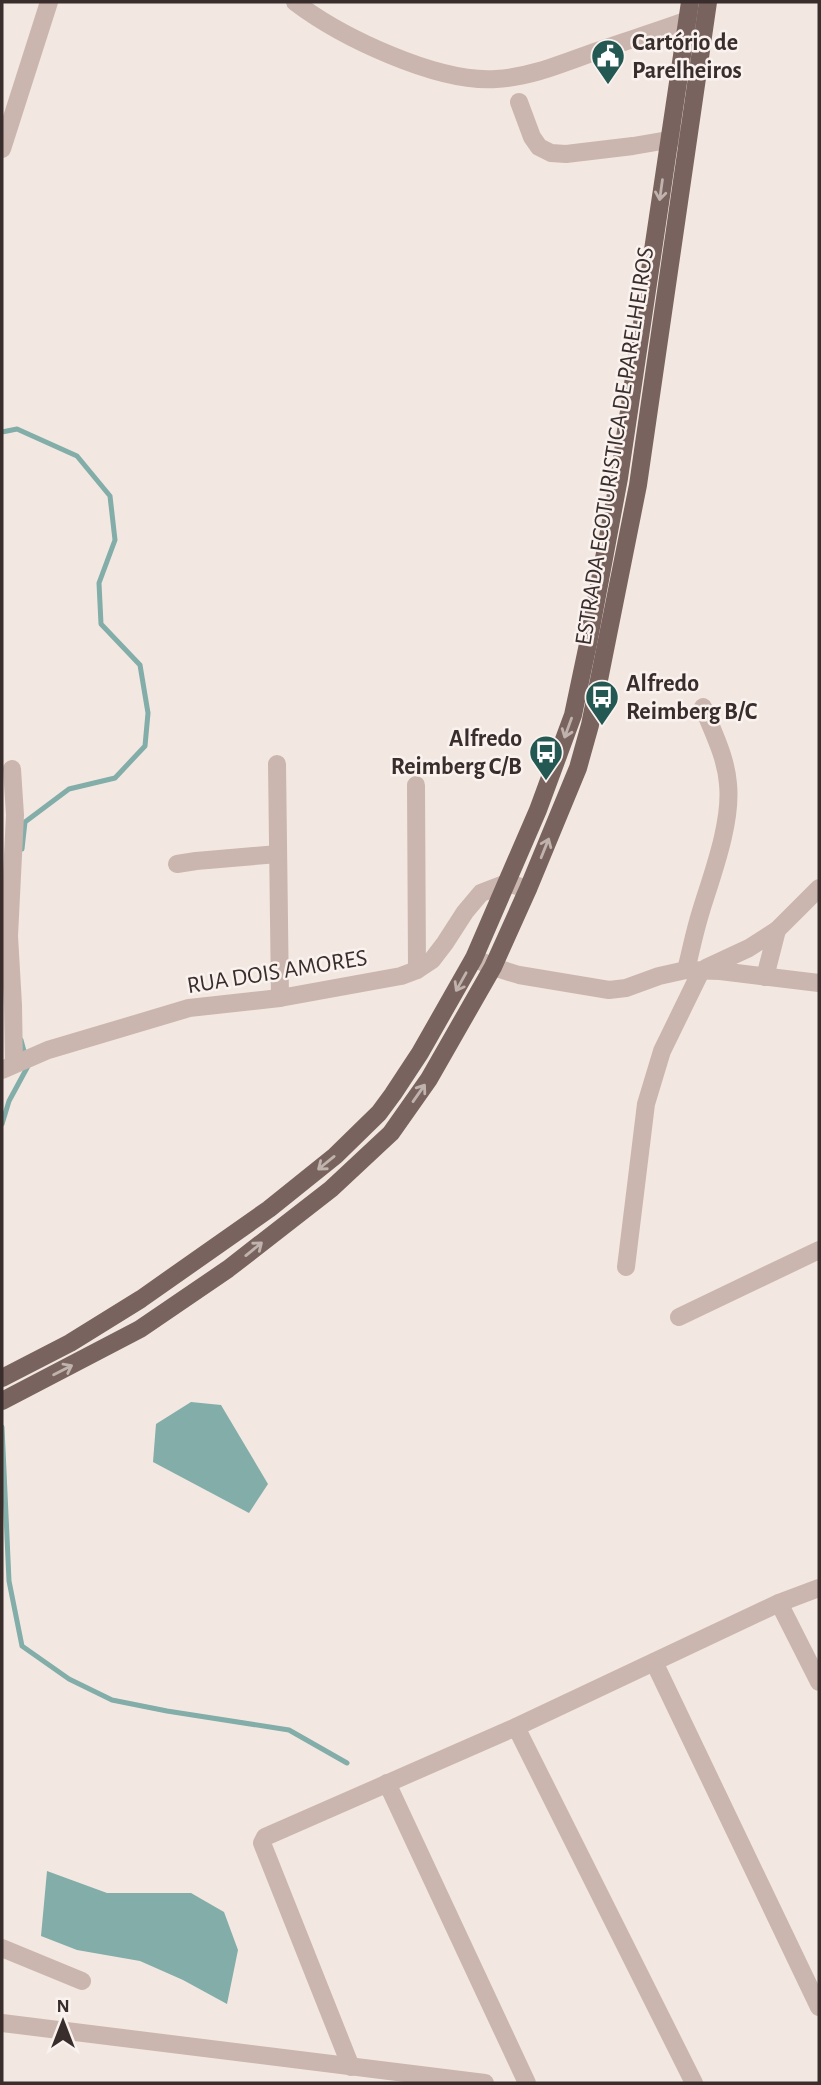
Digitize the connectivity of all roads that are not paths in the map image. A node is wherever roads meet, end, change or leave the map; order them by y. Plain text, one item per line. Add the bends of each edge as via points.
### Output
1 (49, 2) edge
2 (295, 2) edge
3 (690, 2) edge
4 (707, 8) edge
5 (687, 20) junction
6 (519, 102) dead end
7 (692, 115) junction
8 (668, 140) junction
9 (2, 149) edge
10 (683, 174) junction
11 (704, 707) dead end
12 (277, 764) dead end
13 (12, 769) dead end
14 (416, 785) dead end
15 (8, 815) edge
16 (278, 853) junction
17 (177, 864) dead end
18 (507, 883) junction
19 (819, 888) edge
20 (528, 889) junction
21 (777, 930) junction
22 (5, 937) edge
23 (474, 958) junction
24 (492, 967) junction
25 (417, 970) junction
26 (693, 970) junction
27 (765, 977) junction
28 (819, 983) edge
29 (279, 998) junction
30 (8, 1067) edge
31 (819, 1250) edge
32 (626, 1267) dead end
33 (679, 1317) dead end
34 (2, 1378) edge
35 (2, 1401) edge
36 (819, 1588) edge
37 (779, 1603) junction
38 (654, 1662) junction
39 (819, 1682) edge
40 (516, 1727) junction
41 (387, 1783) junction
42 (2, 1948) edge
43 (82, 1981) dead end
44 (819, 2007) edge
45 (2, 2023) edge
46 (351, 2067) junction
47 (485, 2083) edge
48 (527, 2083) edge
49 (694, 2083) edge

1 - 9 street
2 - 5 street via 374,48 440,73 485,79 530,74
3 - 5 main road, ESTRADA ECOTURISTICA DE PARELHEIROS
4 - 5 street
4 - 7 main road, ESTRADA ECOTURISTICA DE PARELHEIROS
5 - 8 main road, ESTRADA ECOTURISTICA DE PARELHEIROS
6 - 8 street via 532,137 551,153
7 - 8 street via 686,132
7 - 10 main road, ESTRADA ECOTURISTICA DE PARELHEIROS
8 - 10 street via 684,147
8 -> 18 main road, ESTRADA ECOTURISTICA DE PARELHEIROS via 619,478 573,715
20 -> 10 main road, ESTRADA ECOTURISTICA DE PARELHEIROS via 578,768 606,647 638,485
11 - 26 street via 729,786 717,863 700,915
12 - 16 street
13 - 15 street
14 - 25 street
15 - 22 street
16 - 17 street
16 - 29 street
18 - 20 street
18 - 23 main road, ESTRADA ECOTURISTICA DE PARELHEIROS
18 - 25 street, RUA DOIS AMORES via 481,893 438,953
19 - 21 street
20 - 24 main road, ESTRADA ECOTURISTICA DE PARELHEIROS
21 - 26 street via 749,948
21 - 27 street
22 - 30 street via 13,1005
23 - 24 street
23 -> 34 main road, ESTRADA ECOTURISTICA DE PARELHEIROS via 393,1094 335,1156 269,1209 141,1299
24 - 26 street via 545,981 609,990
35 -> 24 main road, ESTRADA ECOTURISTICA DE PARELHEIROS via 139,1329 228,1269 331,1189 391,1133 429,1079
25 - 29 street, RUA DOIS AMORES
26 - 27 street
26 - 32 street via 646,1104
27 - 28 street
29 - 30 street, RUA DOIS AMORES via 189,1008 48,1050
31 - 33 street
36 - 37 street
37 - 38 street
37 - 39 street
38 - 40 street
38 - 44 street
40 - 41 street
40 - 49 street
41 - 46 street via 265,1837 262,1843
41 - 48 street
42 - 43 street
45 - 46 street
46 - 47 street

